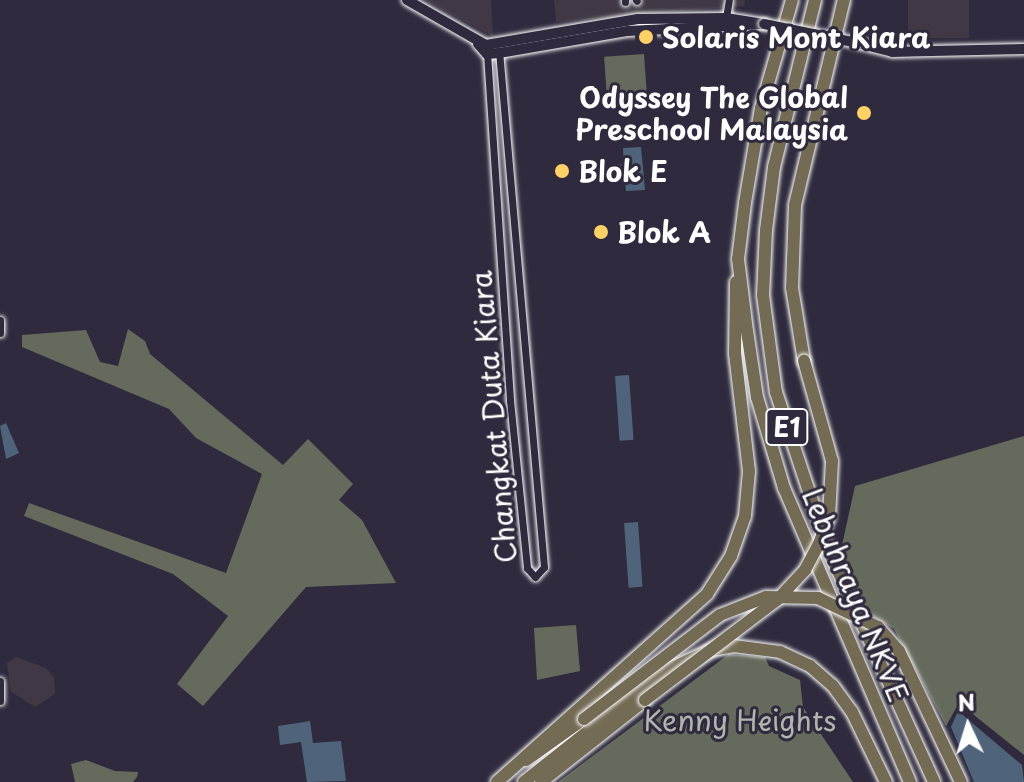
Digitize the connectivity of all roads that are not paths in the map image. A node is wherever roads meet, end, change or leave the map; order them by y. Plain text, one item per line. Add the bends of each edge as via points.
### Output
1 (407, 0) edge
2 (729, 0) edge
3 (792, 0) edge
4 (815, 0) edge
5 (844, 0) edge
6 (726, 18) junction
7 (764, 24) junction
8 (634, 26) junction
9 (483, 47) junction
10 (499, 49) junction
11 (1024, 49) edge
12 (738, 259) junction
13 (0, 320) edge
14 (0, 333) edge
15 (0, 681) edge
16 (0, 701) edge
17 (517, 766) junction
18 (497, 782) edge
19 (524, 782) edge
20 (541, 782) edge
21 (886, 782) edge
22 (910, 782) edge
23 (934, 782) edge
24 (961, 782) edge

1 - 9 main road
2 - 6 street
3 - 12 highway, Lebuhraya NKVE / E1 via 761,108
4 - 23 highway, Lebuhraya NKVE / E1 via 774,167 766,230 763,295 776,392 828,549
5 - 20 highway, bridge via 795,205 792,288 804,361 832,461 829,517 819,544 805,570 778,599
6 - 7 main road
6 - 8 main road
7 - 8 main road
7 - 11 main road, bridge via 892,52
8 - 10 main road
9 - 10 main road
9 - 10 street, Changkat Duta Kiara via 509,392 527,568 535,577 544,567
12 - 17 highway via 735,354 749,471 745,516 731,556 707,594 542,737
12 - 22 highway, Lebuhraya NKVE / E1 via 757,397 784,488
13 - 14 street
15 - 16 street
17 - 18 highway
17 - 24 highway, bridge via 720,615 766,597 818,598 878,627 899,651
19 - 21 highway via 663,672 711,650 734,646 780,652 810,666 833,686 852,712

